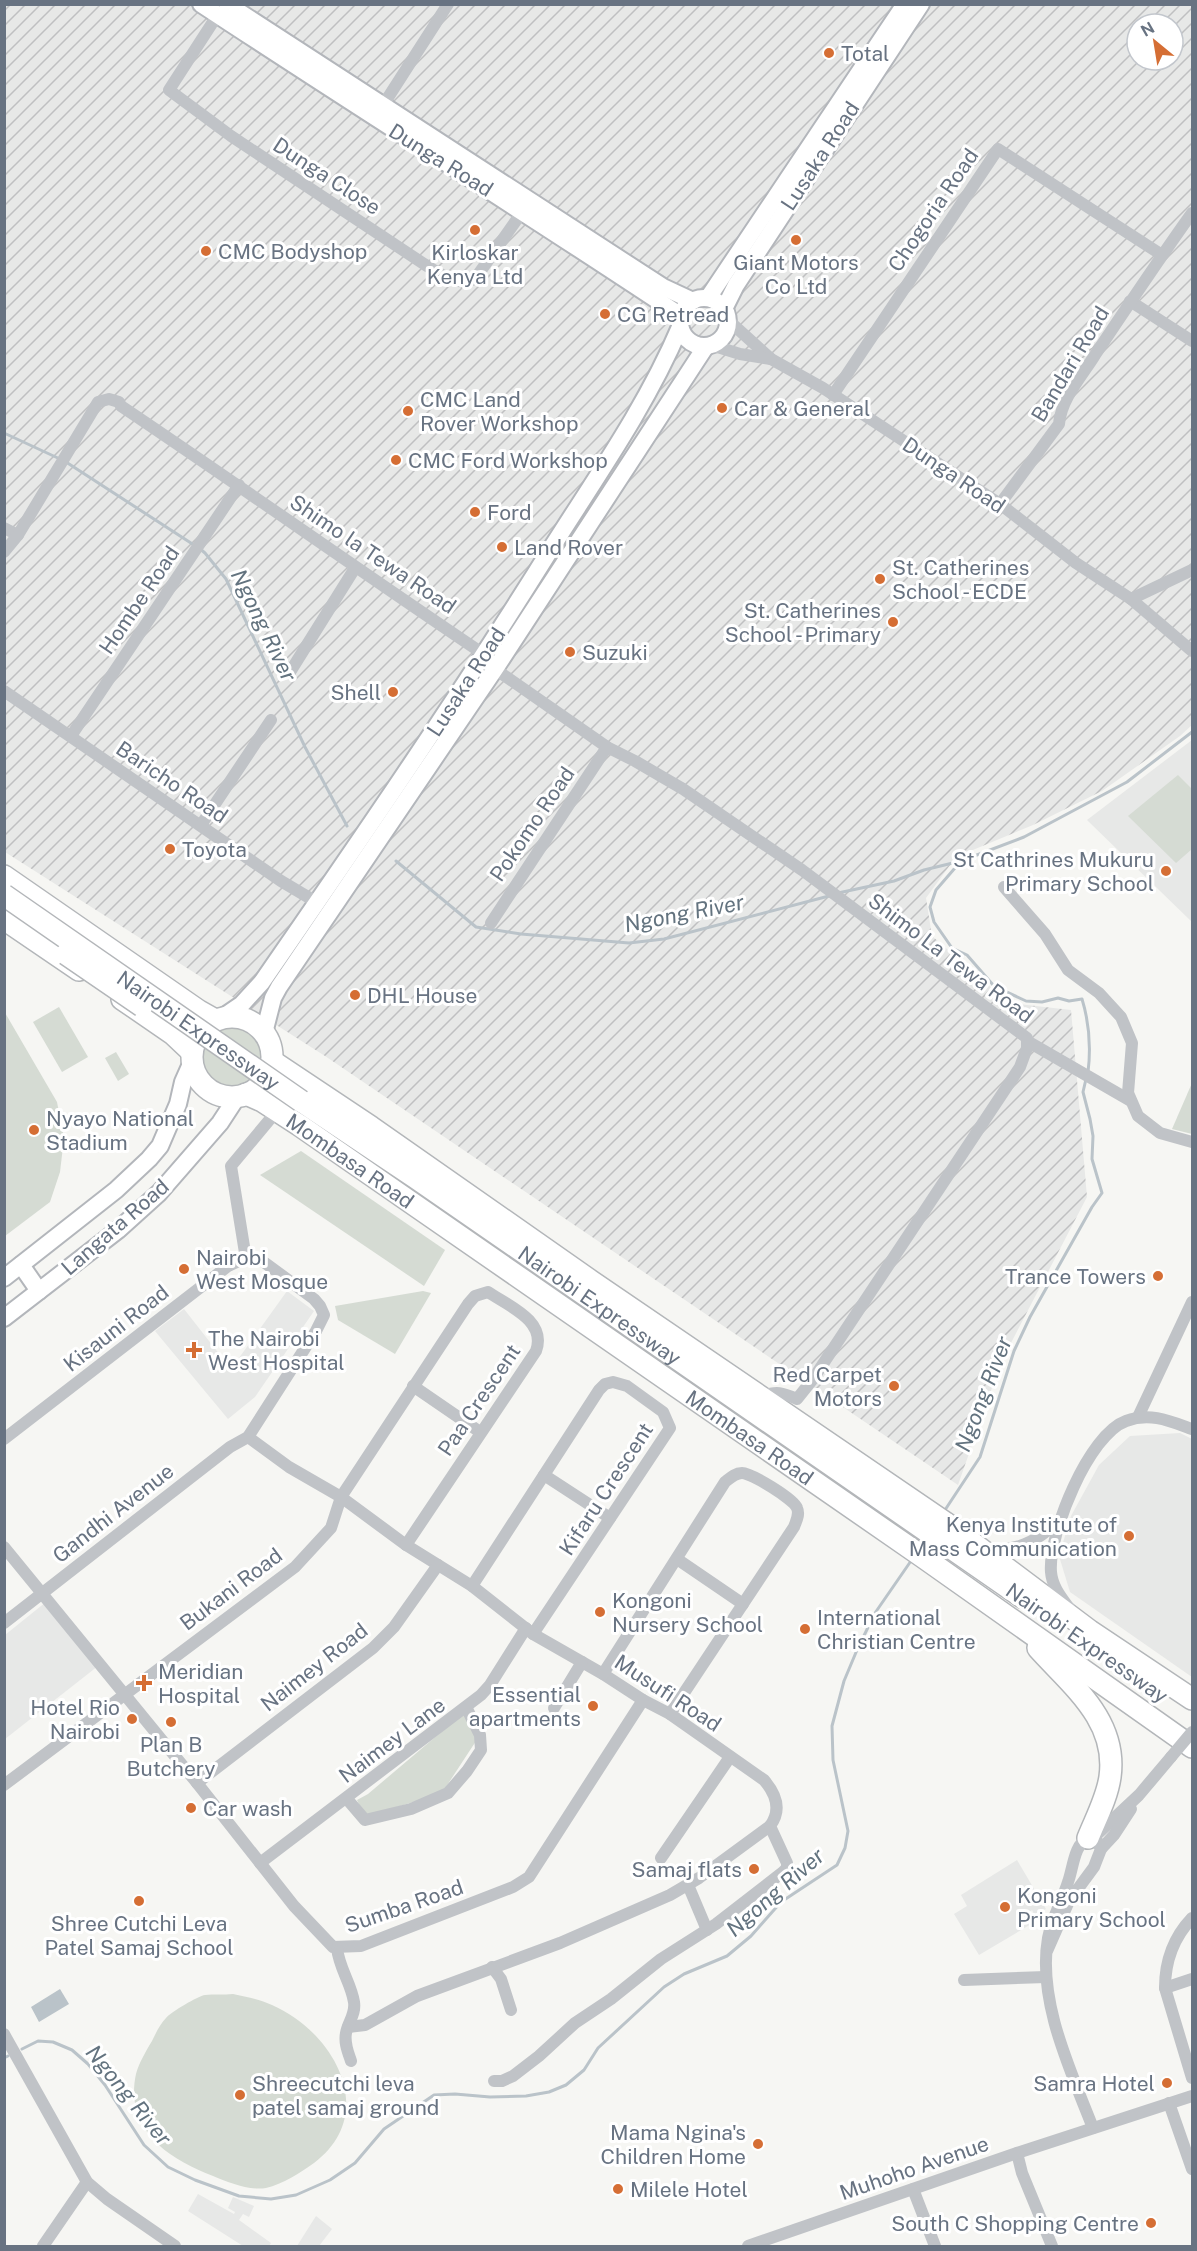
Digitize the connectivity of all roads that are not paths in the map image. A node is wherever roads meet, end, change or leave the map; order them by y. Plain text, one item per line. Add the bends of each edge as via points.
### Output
1 (201, 4) edge
2 (448, 4) edge
3 (905, 4) edge
4 (921, 4) edge
5 (223, 8) edge
6 (378, 112) junction
7 (526, 206) junction
8 (1192, 213) edge
9 (1162, 255) junction
10 (700, 299) junction
11 (1130, 301) junction
12 (726, 315) junction
13 (680, 322) junction
14 (1192, 341) edge
15 (708, 345) junction
16 (771, 359) junction
17 (833, 395) junction
18 (239, 485) junction
19 (1000, 504) junction
20 (4, 528) edge
21 (18, 535) junction
22 (4, 552) edge
23 (355, 568) junction
24 (1192, 570) edge
25 (1131, 599) junction
26 (1192, 651) edge
27 (485, 655) junction
28 (495, 669) junction
29 (290, 672) dead end
30 (4, 691) edge
31 (271, 720) dead end
32 (71, 736) junction
33 (607, 747) junction
34 (201, 825) junction
35 (4, 876) edge
36 (1004, 887) dead end
37 (4, 895) edge
38 (318, 903) junction
39 (4, 912) edge
40 (4, 919) edge
41 (491, 923) dead end
42 (219, 1018) junction
43 (264, 1033) junction
44 (1027, 1041) junction
45 (191, 1057) junction
46 (272, 1061) junction
47 (242, 1095) junction
48 (1131, 1101) junction
49 (276, 1112) junction
50 (1192, 1143) edge
51 (246, 1258) junction
52 (21, 1265) junction
53 (4, 1278) edge
54 (39, 1292) junction
55 (1192, 1302) edge
56 (4, 1318) edge
57 (413, 1386) junction
58 (762, 1397) junction
59 (1138, 1417) junction
60 (1192, 1429) edge
61 (480, 1432) junction
62 (248, 1437) junction
63 (4, 1439) edge
64 (544, 1475) junction
65 (340, 1497) junction
66 (610, 1518) junction
67 (1061, 1520) junction
68 (406, 1545) junction
69 (4, 1547) edge
70 (978, 1547) junction
71 (677, 1558) junction
72 (438, 1565) junction
73 (472, 1586) junction
74 (42, 1593) junction
75 (743, 1604) junction
76 (4, 1623) edge
77 (530, 1631) junction
78 (1029, 1631) junction
79 (1090, 1631) junction
80 (582, 1662) junction
81 (603, 1674) junction
82 (124, 1694) junction
83 (1192, 1699) edge
84 (643, 1700) junction
85 (466, 1707) junction
86 (554, 1708) dead end
87 (670, 1714) junction
88 (1192, 1716) edge
89 (1192, 1731) edge
90 (1192, 1747) edge
91 (730, 1757) junction
92 (197, 1783) junction
93 (4, 1785) edge
94 (347, 1799) junction
95 (770, 1826) junction
96 (1092, 1846) junction
97 (661, 1858) dead end
98 (260, 1863) junction
99 (687, 1885) junction
100 (1192, 1918) edge
101 (707, 1930) junction
102 (337, 1948) junction
103 (1047, 1951) junction
104 (492, 1967) junction
105 (1046, 1977) junction
106 (1192, 1979) edge
107 (964, 1980) dead end
108 (1165, 1988) junction
109 (511, 2010) dead end
110 (348, 2027) junction
111 (4, 2034) edge
112 (351, 2061) dead end
113 (1192, 2078) edge
114 (494, 2081) dead end
115 (1192, 2096) edge
116 (1169, 2103) junction
117 (1093, 2128) junction
118 (1017, 2153) junction
119 (1192, 2169) edge
120 (87, 2182) junction
121 (913, 2189) junction
122 (773, 2243) edge
123 (173, 2246) edge
124 (43, 2247) edge
125 (748, 2247) edge
126 (935, 2247) edge
127 (1052, 2247) edge

1 - 5 main road, Dunga Road
2 - 6 street
3 - 10 main road, Lusaka Road
4 - 12 main road, Lusaka Road via 736,285
5 - 6 main road, Dunga Road
5 - 7 street, Dunga Close via 169,90 424,264 458,282 475,279
6 - 7 main road, Dunga Road
7 - 10 main road, Dunga Road via 663,287
7 - 13 main road, Dunga Road
8 - 9 street, Bandari Road
9 - 11 street, Bandari Road
9 - 17 street, Chogoria Road via 998,149
10 - 12 main road via 715,301
10 - 13 main road via 686,305
11 - 14 street
11 - 19 street, Bandari Road via 1060,411 1059,424
12 - 15 main road via 723,335
12 - 16 street, Dunga Road
13 - 15 main road via 688,341
13 - 27 main road, Lusaka Road via 654,382
15 - 16 street, Dunga Road
15 - 28 main road, Lusaka Road
16 - 17 street, Dunga Road
17 - 19 street, Dunga Road
18 - 21 street, Shimo la Tewa Road via 119,402 109,399 98,402
18 - 23 street, Shimo la Tewa Road
18 - 32 street, Hombe Road
19 - 25 street, Dunga Road via 1076,563
20 - 21 street
21 - 22 street
23 - 27 street, Shimo la Tewa Road
23 - 29 street
24 - 25 street
25 - 26 street, Dunga Road
27 - 38 main road, Lusaka Road
28 - 33 street, Shimo La Tewa Road
28 - 43 main road, Lusaka Road via 279,987
30 - 32 street, Baricho Road
31 - 34 street
32 - 34 street, Baricho Road
33 - 41 street, Pokomo Road
33 - 44 street, Shimo La Tewa Road via 683,789 802,870 1025,1035
34 - 38 street, Baricho Road
35 - 42 highway via 199,1011
36 - 48 street via 1045,934 1068,970 1099,993 1121,1017 1132,1043 1128,1081
37 - 88 highway, Nairobi Expressway, bridge
38 - 42 main road, Lusaka Road via 262,982 242,1004
39 - 89 highway, Nairobi Expressway, bridge
40 - 45 highway via 167,1029
42 - 43 highway via 246,1019
42 - 45 highway via 200,1031
43 - 46 highway
44 - 48 street
44 - 58 street, Shimo La Tewa Road via 1020,1067 813,1379 797,1399 782,1392
45 - 47 highway via 195,1075 213,1093
45 - 52 main road, Langata Road via 178,1104 160,1146 116,1190
46 - 47 highway via 263,1082
46 - 58 highway, Mombasa Road
47 - 49 highway, Mombasa Road via 262,1101
47 - 54 main road, Langata Road via 159,1193
48 - 50 street via 1148,1126
49 - 51 street via 231,1166
49 - 78 highway, Mombasa Road
51 - 62 street via 261,1260 314,1299 324,1315
51 - 63 street, Kisauni Road via 228,1266
52 - 53 main road, Langata Road
52 - 54 main road
54 - 56 main road, Langata Road
55 - 59 street
57 - 61 street
57 - 61 street, Paa Crescent via 475,1296 488,1292 521,1313 535,1326 539,1341 536,1351
57 - 65 street, Paa Crescent
58 - 70 highway, Mombasa Road
59 - 60 street via 1163,1419
59 - 67 street via 1124,1422 1102,1439 1076,1480
61 - 68 street, Paa Crescent
62 - 65 street, Musufi Road
62 - 74 street, Gandhi Avenue
64 - 66 street
64 - 66 street, Kifaru Crescent via 604,1384 627,1386 663,1412 670,1428
64 - 73 street, Kifaru Crescent
65 - 68 street, Musufi Road
65 - 82 street, Bukani Road via 331,1528 295,1566
66 - 77 street, Kifaru Crescent
67 - 70 street via 1038,1538 1012,1550
67 - 79 street via 1051,1563 1053,1582 1068,1607
68 - 72 street, Musufi Road
69 - 74 street, Sumba Road
70 - 79 highway, Mombasa Road
71 - 75 street
71 - 75 street via 725,1482 734,1475 754,1477 793,1501 798,1516 794,1527
71 - 81 street
72 - 73 street, Musufi Road
72 - 92 street, Naimey Road via 394,1627 373,1648
73 - 77 street, Musufi Road
74 - 76 street, Gandhi Avenue
74 - 82 street, Sumba Road
75 - 87 street
77 - 80 street, Musufi Road
77 - 85 street, Naimey Lane via 490,1685
78 - 90 highway, Mombasa Road
78 - 96 highway via 1039,1648 1083,1694 1107,1740 1110,1776
79 - 83 highway, Mombasa Road
80 - 81 street, Musufi Road
80 - 86 street
81 - 84 street, Musufi Road
82 - 92 street, Sumba Road
82 - 93 street, Bukani Road
84 - 87 street, Musufi Road
84 - 102 street, Sumba Road via 529,1877 513,1887 361,1946
85 - 94 street, Naimey Lane
85 - 94 street via 480,1735 481,1749 448,1794 411,1809 365,1820
87 - 91 street, Musufi Road
89 - 96 street, bridge via 1139,1795 1114,1835
91 - 95 street, Musufi Road via 774,1791 776,1815
91 - 97 street
92 - 98 street, Sumba Road
94 - 98 street, Naimey Lane
95 - 99 street
95 - 101 street via 787,1868
96 - 103 street via 1050,1929
96 - 103 street via 1094,1867 1069,1901
98 - 102 street, Sumba Road via 321,1936
99 - 101 street
99 - 104 street via 560,1943
100 - 108 street via 1171,1953
101 - 114 street via 661,1959 508,2079
102 - 110 street via 354,1999 355,2009
103 - 105 street
104 - 109 street via 501,1979
104 - 110 street via 417,1996 365,2025
105 - 107 street
105 - 117 street via 1057,2030
106 - 108 street
108 - 113 street
110 - 112 street via 346,2042
111 - 120 street
115 - 116 street, Muhoho Avenue
116 - 117 street, Muhoho Avenue
116 - 119 street
117 - 118 street, Muhoho Avenue
118 - 121 street, Muhoho Avenue
118 - 127 street
120 - 123 street
120 - 124 street
121 - 122 street, Muhoho Avenue
121 - 126 street
122 - 125 street, Muhoho Avenue

